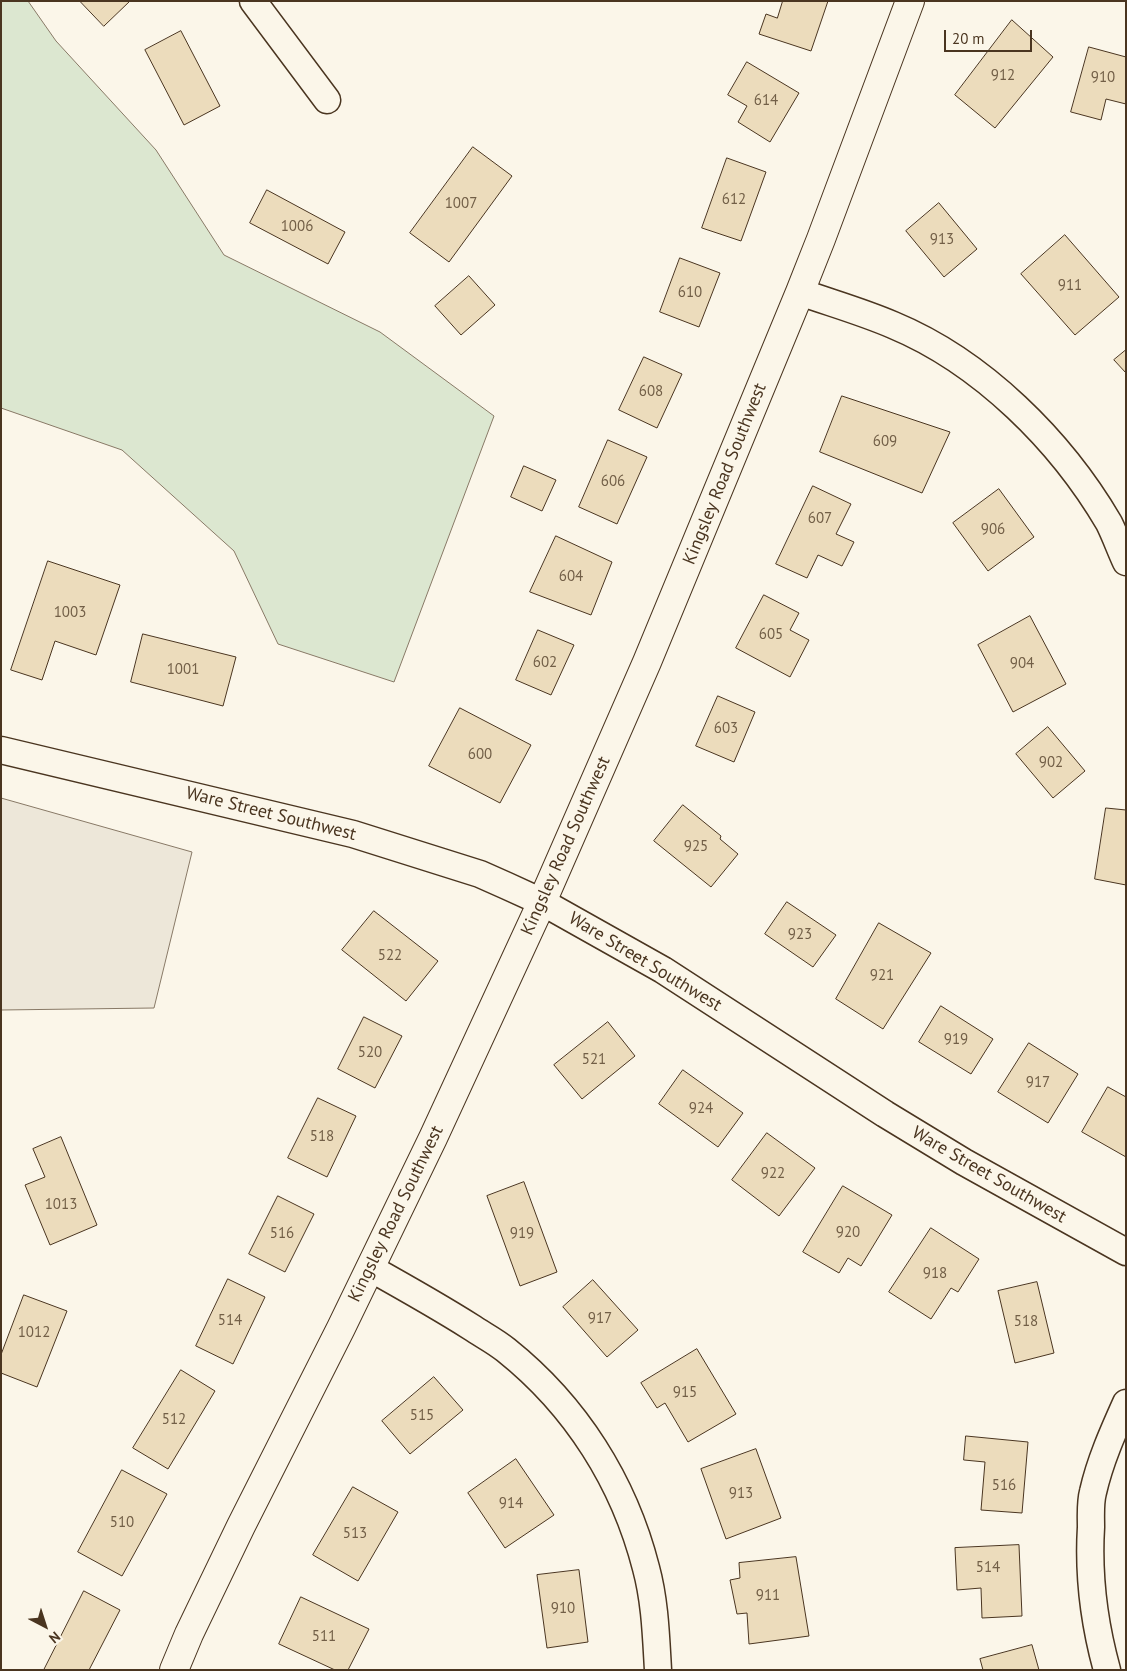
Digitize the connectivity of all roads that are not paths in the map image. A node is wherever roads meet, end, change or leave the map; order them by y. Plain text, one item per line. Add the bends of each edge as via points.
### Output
1 (253, 1) edge
2 (910, 1) edge
3 (328, 100) dead end
4 (800, 292) junction
5 (1126, 562) edge
6 (1, 750) edge
7 (542, 902) junction
8 (1126, 1252) edge
9 (370, 1268) junction
10 (1126, 1403) edge
11 (174, 1670) edge
12 (658, 1670) edge
13 (1107, 1670) edge

1 - 3 street
2 - 4 street, Kingsley Road Southwest
4 - 5 street via 894,325 942,350 995,387 1037,428 1080,480 1109,524
4 - 7 street, Kingsley Road Southwest via 647,662
6 - 7 street, Ware Street Southwest via 353,834 480,874
7 - 8 street, Ware Street Southwest via 663,970 964,1162
7 - 9 street, Kingsley Road Southwest
9 - 11 street, Kingsley Road Southwest via 240,1526
9 - 12 street via 505,1349 545,1384 579,1424 608,1470 631,1520 647,1570 656,1622
10 - 13 street via 1105,1451 1092,1494 1091,1583

